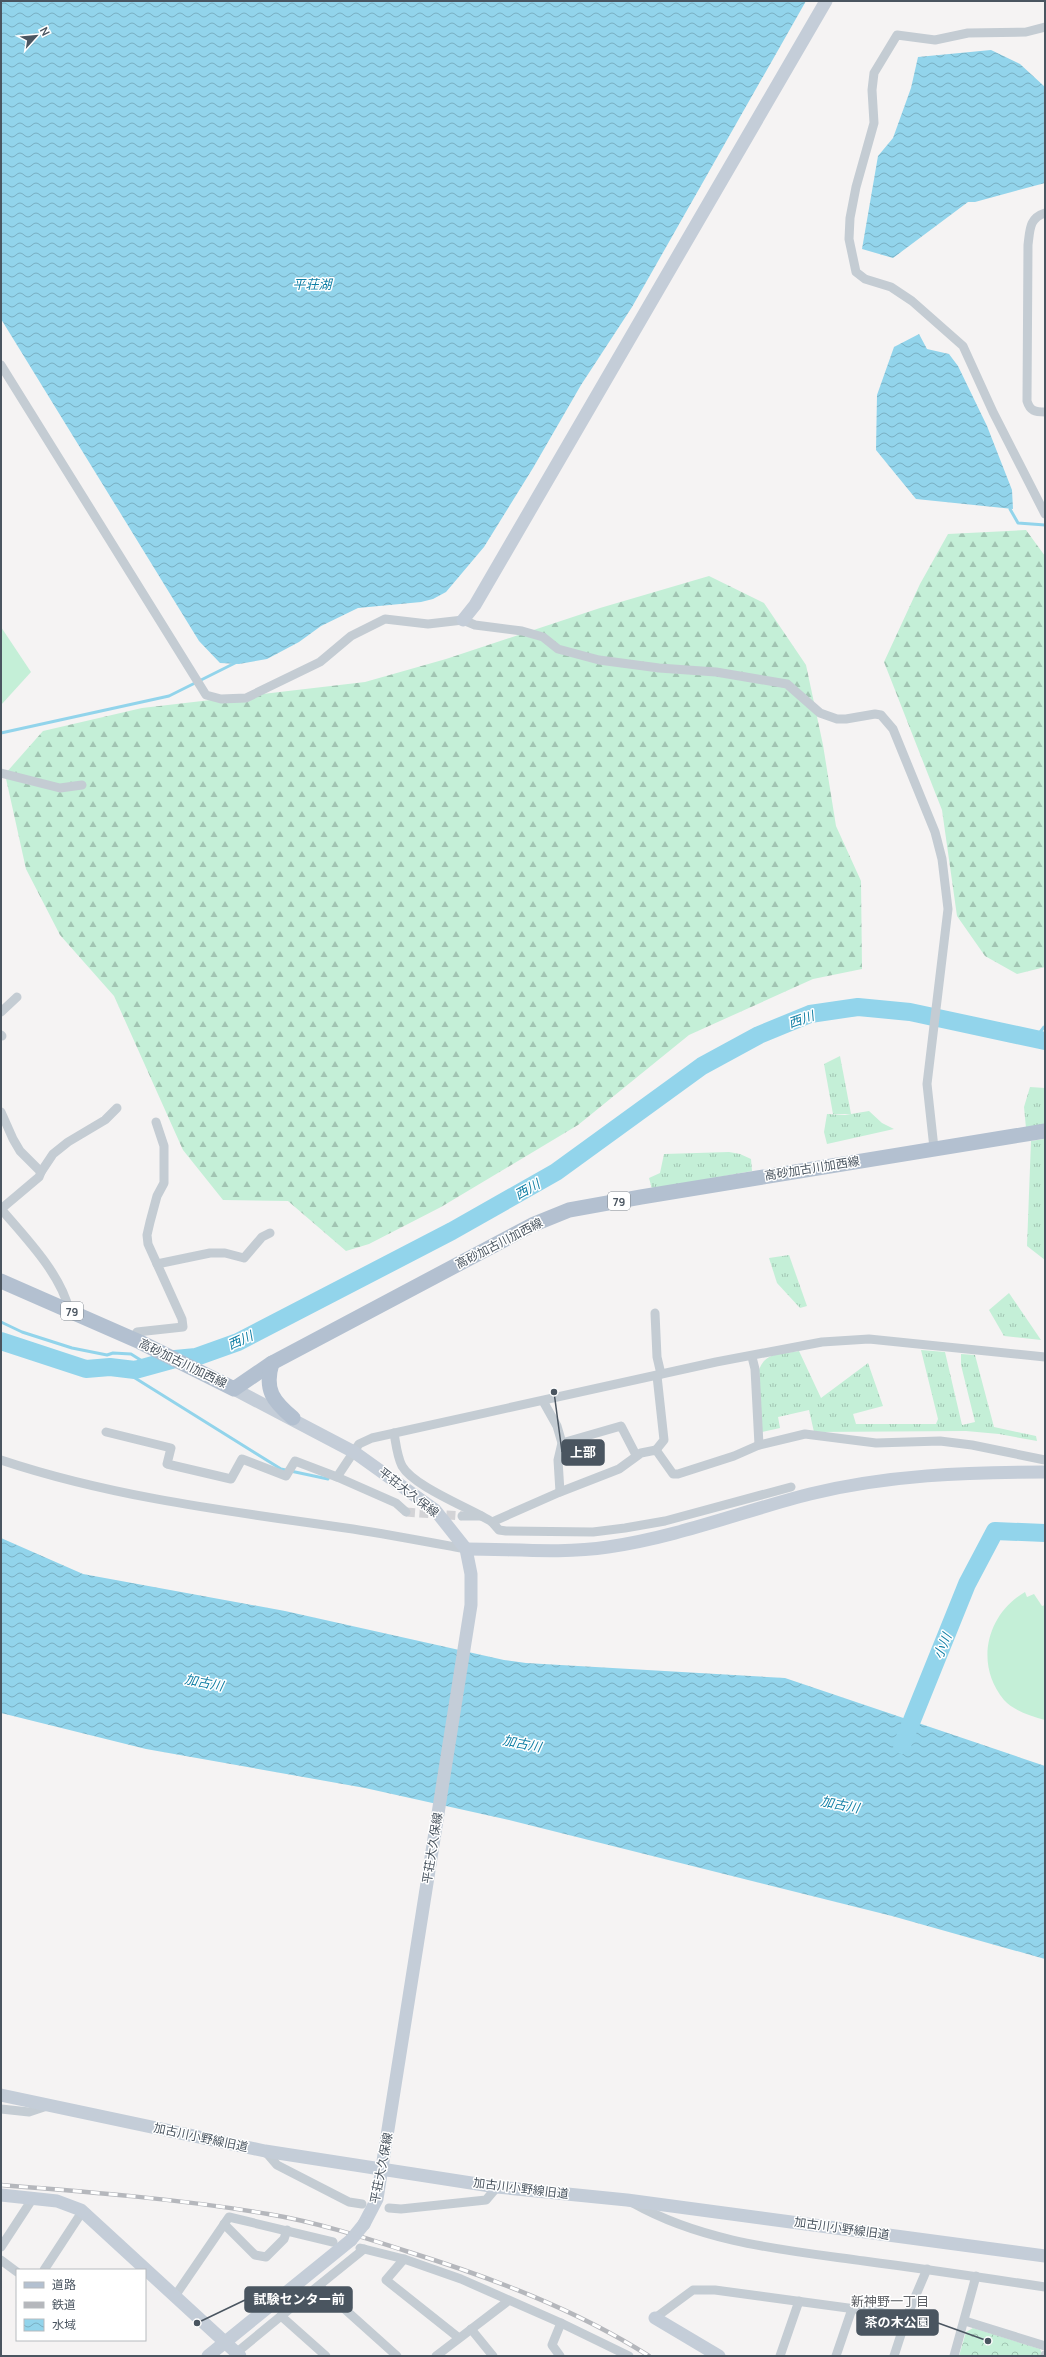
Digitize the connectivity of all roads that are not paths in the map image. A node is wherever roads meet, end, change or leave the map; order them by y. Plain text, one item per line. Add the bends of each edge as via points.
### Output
1 (826, 1) edge
2 (1045, 27) edge
3 (1045, 213) edge
4 (1, 365) edge
5 (1045, 412) edge
6 (1045, 514) edge
7 (463, 620) junction
8 (1, 773) edge
9 (82, 785) dead end
10 (17, 997) dead end
11 (1, 1012) edge
12 (117, 1108) dead end
13 (1, 1112) edge
14 (156, 1122) dead end
15 (1045, 1131) edge
16 (934, 1148) junction
17 (41, 1172) junction
18 (1, 1209) edge
19 (270, 1233) dead end
20 (157, 1264) junction
21 (1, 1281) edge
22 (69, 1310) junction
23 (655, 1312) dead end
24 (138, 1341) junction
25 (752, 1357) junction
26 (1045, 1357) edge
27 (272, 1363) junction
28 (659, 1375) junction
29 (234, 1389) junction
30 (543, 1401) junction
31 (293, 1418) junction
32 (106, 1432) dead end
33 (394, 1433) junction
34 (562, 1444) junction
35 (759, 1445) junction
36 (656, 1450) junction
37 (354, 1452) junction
38 (636, 1455) junction
39 (1, 1460) edge
40 (1045, 1460) edge
41 (1045, 1472) edge
42 (337, 1477) junction
43 (791, 1487) dead end
44 (560, 1492) junction
45 (406, 1512) tunnel mouth
46 (462, 1516) tunnel mouth
47 (483, 1516) junction
48 (492, 1522) junction
49 (467, 1553) junction
50 (1, 2095) edge
51 (50, 2105) junction
52 (1, 2109) edge
53 (265, 2151) junction
54 (383, 2162) junction
55 (497, 2187) junction
56 (1, 2195) edge
57 (33, 2198) junction
58 (627, 2200) junction
59 (362, 2204) dead end
60 (389, 2208) dead end
61 (82, 2212) junction
62 (226, 2220) junction
63 (287, 2230) junction
64 (333, 2242) dead end
65 (358, 2246) junction
66 (1, 2247) edge
67 (1045, 2256) edge
68 (404, 2259) junction
69 (1, 2260) edge
70 (45, 2269) edge
71 (145, 2269) edge
72 (927, 2269) junction
73 (146, 2270) edge
74 (16, 2271) edge
75 (976, 2276) junction
76 (320, 2287) junction
77 (1045, 2287) edge
78 (175, 2296) junction
79 (508, 2301) junction
80 (799, 2301) junction
81 (852, 2309) junction
82 (281, 2316) junction
83 (907, 2316) junction
84 (655, 2318) joint
85 (965, 2321) junction
86 (561, 2323) junction
87 (471, 2329) junction
88 (458, 2338) junction
89 (225, 2342) junction
90 (1045, 2346) edge
91 (238, 2354) edge
92 (208, 2356) edge
93 (326, 2356) edge
94 (397, 2356) edge
95 (436, 2356) edge
96 (493, 2356) edge
97 (560, 2356) edge
98 (629, 2356) edge
99 (719, 2356) edge
100 (780, 2356) edge
101 (836, 2356) edge
102 (894, 2356) edge
103 (954, 2356) edge

1 - 7 street via 475,605
2 - 6 street via 1026,32 968,33 935,40 897,35 874,73 874,123 856,187 849,238 856,272 865,278 892,287 912,300 963,346
3 - 5 street via 1037,215 1031,222 1028,245 1027,401 1029,408 1035,412
4 - 7 street via 206,695 221,699 246,698 320,662 351,636 384,619 428,624
7 - 16 street via 475,625 522,631 543,637 558,648 598,660 716,672 787,684 820,713 837,719 881,715 899,741 933,826 942,859 948,909 927,1084
8 - 9 street via 60,788
10 - 11 street
12 - 17 street via 105,1120 53,1154
13 - 17 street via 13,1139
14 - 20 street via 164,1146 164,1183 157,1196 147,1235
15 - 16 main road, 高砂加古川加西線 / 79
16 - 27 main road, 高砂加古川加西線 / 79 via 569,1210 532,1225
17 - 18 street via 35,1182
18 - 22 street via 30,1242 63,1290
19 - 20 street via 262,1237 250,1254 241,1259 225,1253 210,1253
20 - 24 street via 182,1319 183,1327 137,1332
21 - 22 main road, 高砂加古川加西線 / 79
22 - 24 main road, 高砂加古川加西線 / 79
23 - 28 street
24 - 29 main road, 高砂加古川加西線 / 79
25 - 26 street via 822,1342 869,1339
25 - 28 street
25 - 35 street via 755,1368
27 - 29 main road, 高砂加古川加西線 / 79
27 - 31 main road via 269,1373 270,1392
28 - 30 street
28 - 36 street via 664,1440
29 - 31 street, 平荘大久保線
30 - 33 street
30 - 34 street via 557,1426
31 - 37 street, 平荘大久保線
32 - 42 street via 171,1448 167,1464 231,1479 242,1459 286,1476 295,1460
33 - 37 street via 365,1440
33 - 47 street via 403,1466 411,1476 423,1485
34 - 38 street via 621,1426
34 - 44 street via 558,1460
35 - 36 street via 678,1474 673,1474
35 - 40 street via 805,1434 876,1443 940,1441
36 - 38 street
37 - 42 street
37 - 49 street, 平荘大久保線 via 435,1510
38 - 44 street via 619,1469
39 - 49 street via 90,1485 172,1503 354,1529
41 - 49 street via 984,1472 888,1480 803,1496 641,1542 574,1550
42 - 45 street via 396,1503
43 - 48 street via 665,1521 593,1532 506,1531 499,1530
44 - 48 street
46 - 47 street
47 - 48 street
49 - 54 street, 平荘大久保線 via 471,1574 471,1605
50 - 51 street, 加古川小野線旧道
51 - 52 street via 29,2112
51 - 53 street, 加古川小野線旧道
53 - 54 street, 加古川小野線旧道
53 - 59 street via 277,2165 349,2202
54 - 55 street, 加古川小野線旧道
54 - 65 street, 平荘大久保線, bridge via 377,2199 364,2224
55 - 58 street, 加古川小野線旧道
55 - 60 street via 486,2200 400,2210
56 - 57 street
57 - 61 street via 62,2202
57 - 66 street
58 - 67 street, 加古川小野線旧道
58 - 72 street via 660,2216 745,2244
61 - 70 street
61 - 71 street
62 - 63 street
62 - 63 street via 256,2255 266,2257 284,2239
62 - 78 street
63 - 64 street
65 - 68 street
65 - 76 street
65 - 89 street, 平荘大久保線
68 - 79 street via 461,2279
68 - 88 street via 386,2280
69 - 74 street
72 - 75 street
72 - 83 street
73 - 78 street
75 - 77 street
75 - 85 street
76 - 82 street
76 - 94 street
78 - 89 street
79 - 86 street
79 - 87 street
80 - 81 street
80 - 84 street via 716,2290 693,2290
80 - 100 street
81 - 83 street
81 - 101 street
82 - 91 street
82 - 93 street
83 - 102 street
84 - 99 street
85 - 90 street
85 - 103 street
86 - 97 street via 552,2345
86 - 98 street
87 - 88 street
87 - 96 street
88 - 95 street
89 - 91 street
89 - 92 street, 平荘大久保線

